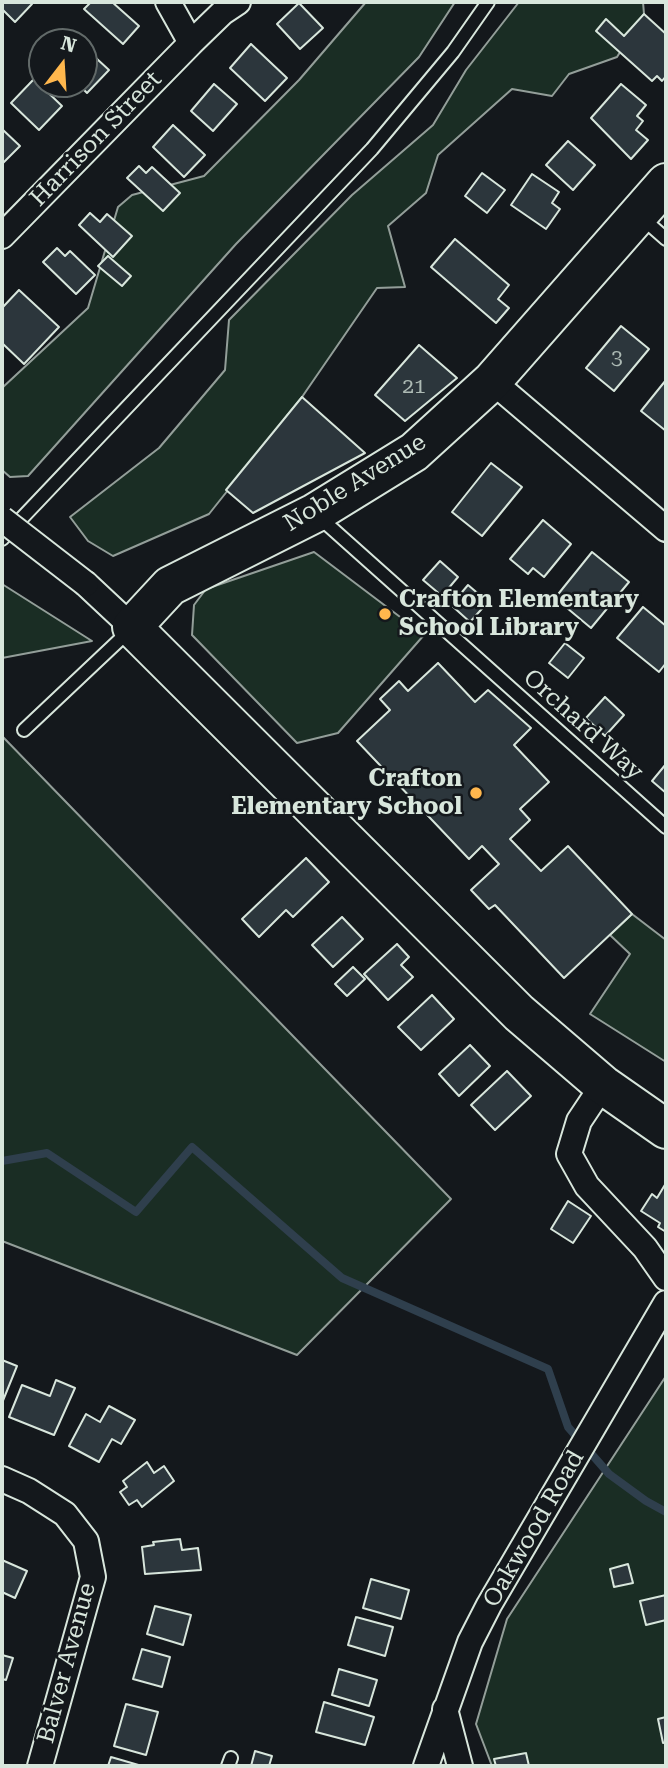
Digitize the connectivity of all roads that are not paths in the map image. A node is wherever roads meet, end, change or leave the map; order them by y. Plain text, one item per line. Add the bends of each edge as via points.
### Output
1 (168, 2) edge
2 (238, 2) edge
3 (488, 2) edge
4 (191, 43) junction
5 (666, 183) edge
6 (638, 215) junction
7 (2, 236) edge
8 (666, 239) edge
9 (492, 381) junction
10 (315, 513) junction
11 (2, 519) edge
12 (666, 529) edge
13 (2, 539) edge
14 (132, 627) junction
15 (24, 730) dead end
16 (666, 827) edge
17 (603, 1085) junction
18 (666, 1129) edge
19 (666, 1278) edge
20 (666, 1303) edge
21 (2, 1479) edge
22 (445, 1709) junction
23 (40, 1766) edge
24 (426, 1766) edge
25 (460, 1766) edge

1 - 4 street
2 - 4 street, Harrison Street
3 - 13 lane via 372,149
4 - 7 street, Harrison Street
5 - 6 main road, Noble Avenue
6 - 8 lane
6 - 9 main road, Noble Avenue
9 - 10 main road, Noble Avenue via 414,452
9 - 12 street
10 - 14 main road, Noble Avenue via 170,586
10 - 16 lane, Orchard Way
11 - 14 street, bridge via 86,584
14 - 15 lane
14 - 17 main road via 519,1013
17 - 18 main road
17 - 19 street via 579,1121 569,1154 587,1186 645,1248
20 - 22 street, Oakwood Road via 489,1605
21 - 23 street, Balver Avenue via 65,1514 86,1541 93,1577
22 - 24 street, Oakwood Road
22 - 25 street

